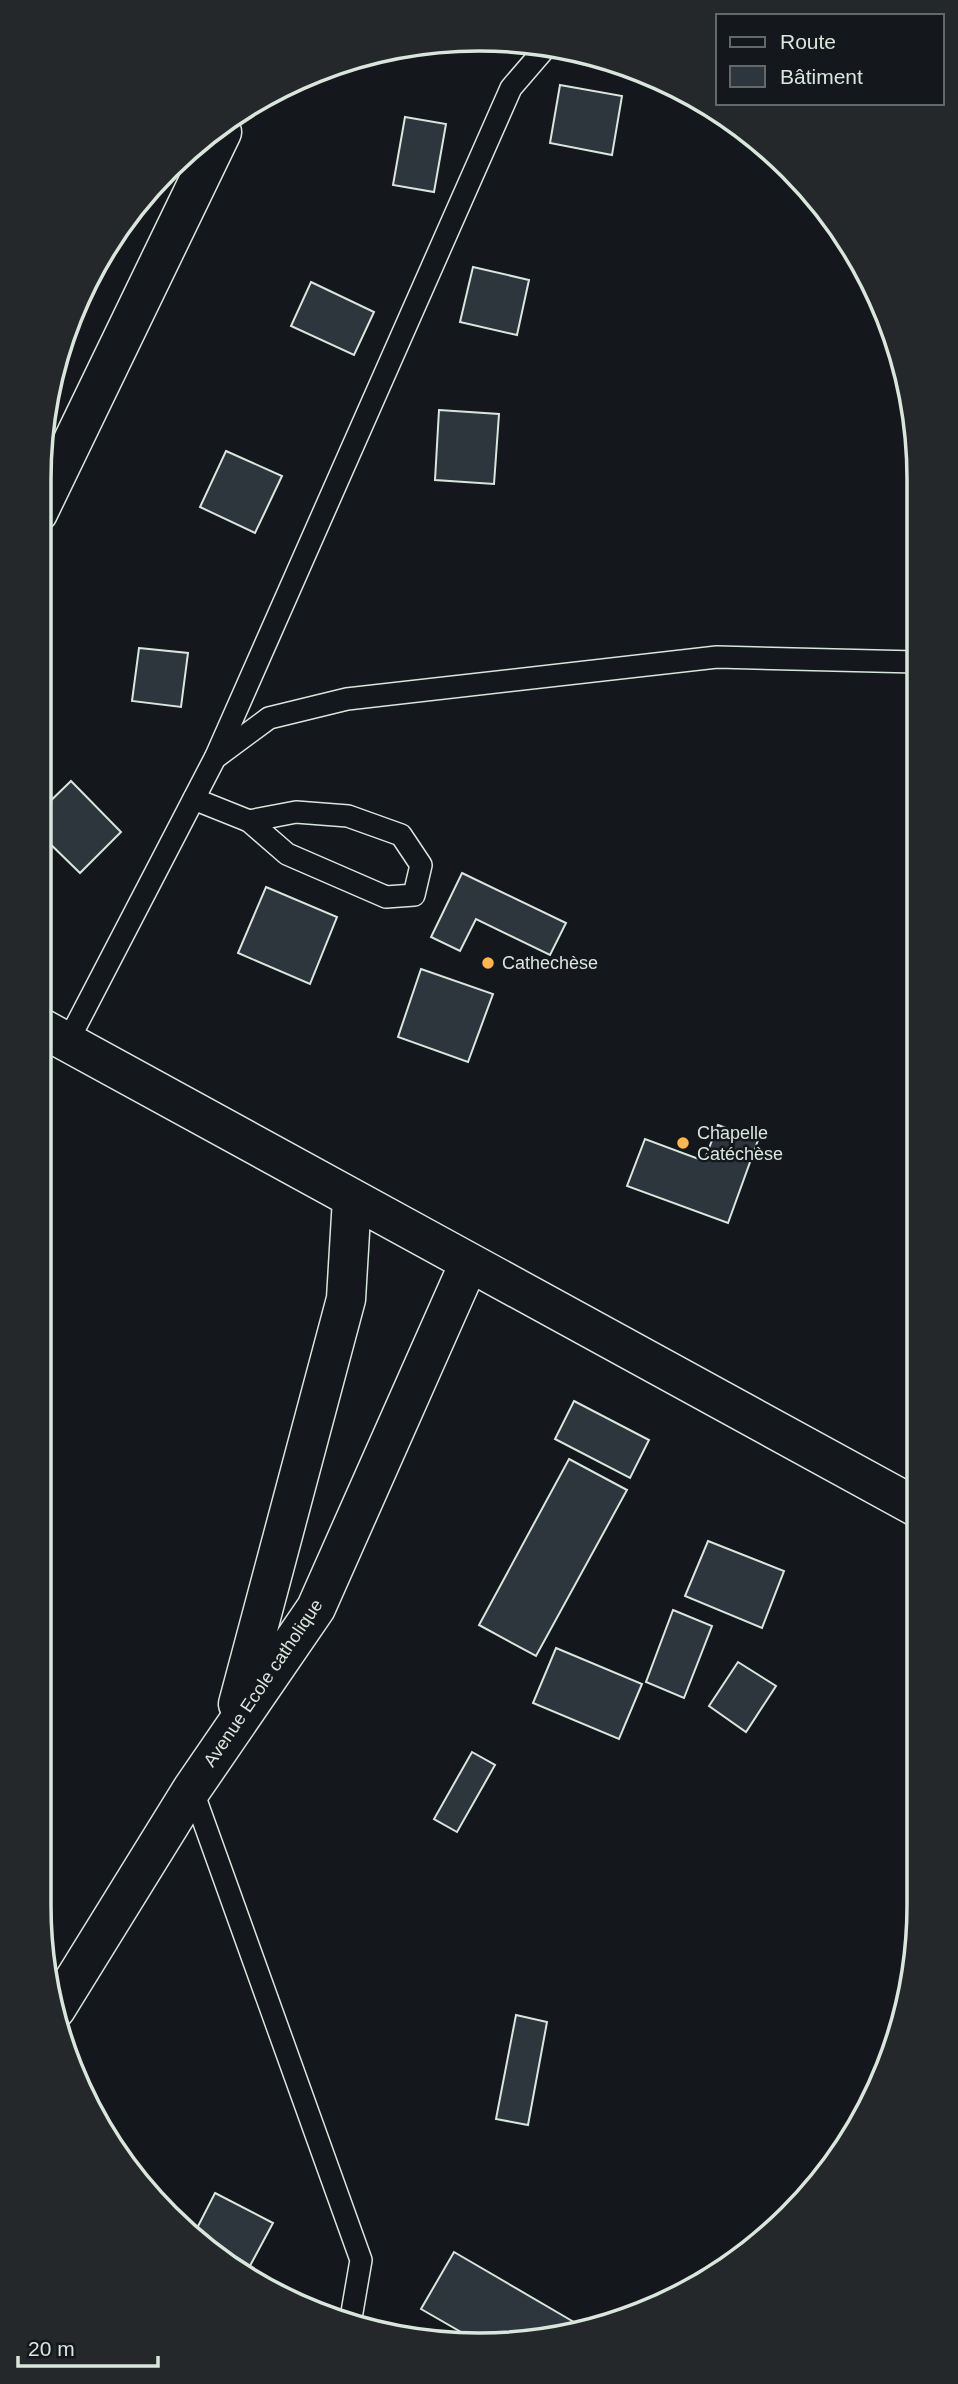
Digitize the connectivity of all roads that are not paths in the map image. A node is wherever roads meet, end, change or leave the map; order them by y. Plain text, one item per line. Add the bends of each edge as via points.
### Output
1 (540, 55) edge
2 (219, 138) edge
3 (51, 486) edge
4 (907, 662) edge
5 (215, 758) junction
6 (194, 799) junction
7 (249, 821) junction
8 (53, 1034) edge
9 (352, 1199) junction
10 (469, 1262) junction
11 (907, 1502) edge
12 (230, 1732) junction
13 (192, 1789) junction
14 (61, 2000) edge
15 (352, 2314) edge

1 - 5 lane via 511,88
2 - 3 street
4 - 5 lane via 717,657 347,699 269,718
5 - 6 lane
6 - 7 lane
6 - 8 lane
7 - 7 lane via 288,854 386,897 414,895 421,866 401,835 348,816 296,812
8 - 9 street
9 - 10 street
9 - 12 street via 346,1299
10 - 11 street
10 - 12 street, Avenue Ecole catholique via 316,1608
12 - 13 street, Avenue Ecole catholique
13 - 14 street, Avenue Ecole catholique
13 - 15 lane via 361,2260

